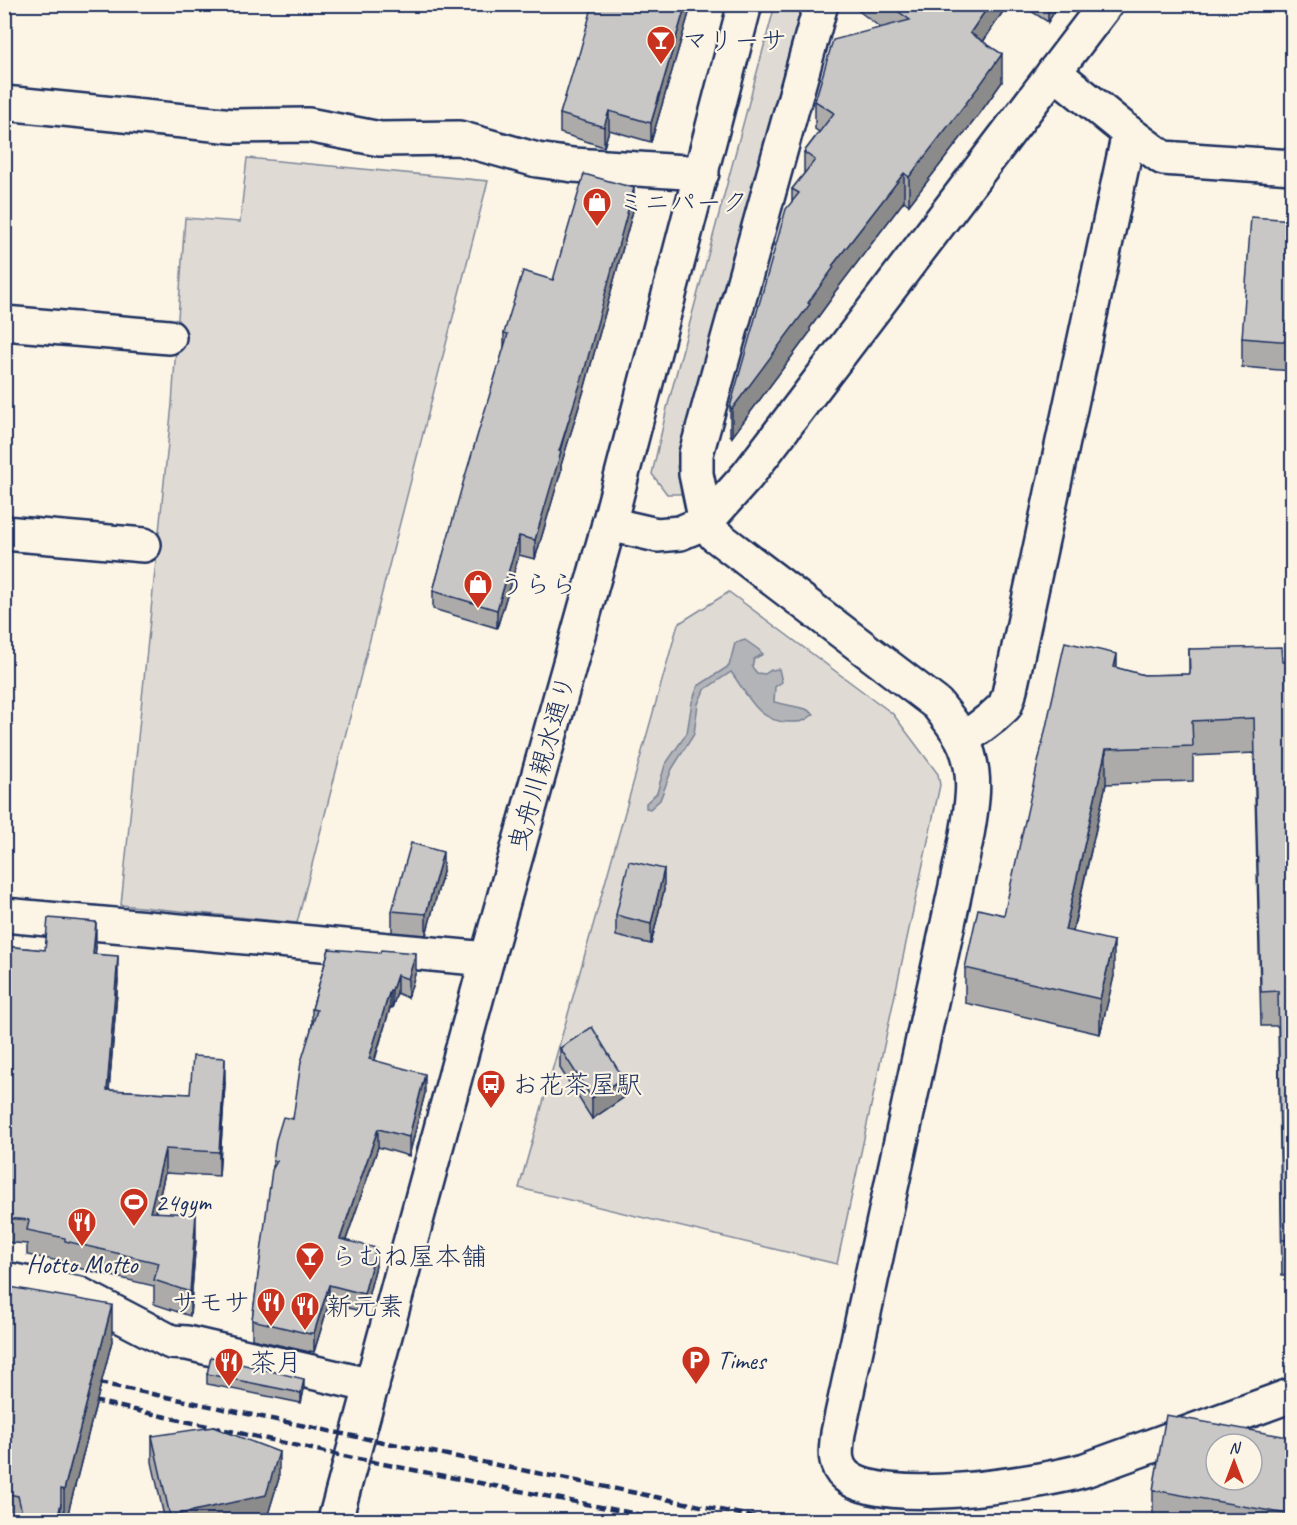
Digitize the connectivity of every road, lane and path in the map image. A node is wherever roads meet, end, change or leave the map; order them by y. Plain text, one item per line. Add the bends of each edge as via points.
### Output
1 (745, 4) edge
2 (821, 4) edge
3 (1106, 4) edge
4 (1054, 72) junction
5 (4, 104) edge
6 (1129, 133) junction
7 (1293, 167) edge
8 (702, 173) junction
9 (4, 323) edge
10 (169, 337) dead end
11 (706, 522) junction
12 (609, 524) junction
13 (4, 533) edge
14 (144, 545) dead end
15 (963, 740) junction
16 (4, 915) edge
17 (487, 959) junction
18 (4, 1278) edge
19 (372, 1386) junction
20 (1293, 1395) edge
21 (336, 1521) edge

1 - 8 street, 曳舟川親水通り
2 - 11 street via 696,454
3 - 4 street
4 - 6 street
4 - 11 street via 747,476
5 - 8 street via 233,126 308,125 380,139 459,138 537,160
6 - 7 street via 1163,158
6 - 15 street via 1009,694 1005,706
8 - 12 street, 曳舟川親水通り
9 - 10 street
11 - 12 street via 680,533 658,535
11 - 15 street via 715,535 937,704
12 - 17 street, 曳舟川親水通り
13 - 14 street
15 - 20 street via 973,782 966,840 838,1433 838,1466 858,1483 896,1491 973,1489 1060,1477
16 - 17 street
17 - 19 street, 曳舟川親水通り
18 - 19 street via 79,1294 171,1342
19 - 21 street, 曳舟川親水通り

